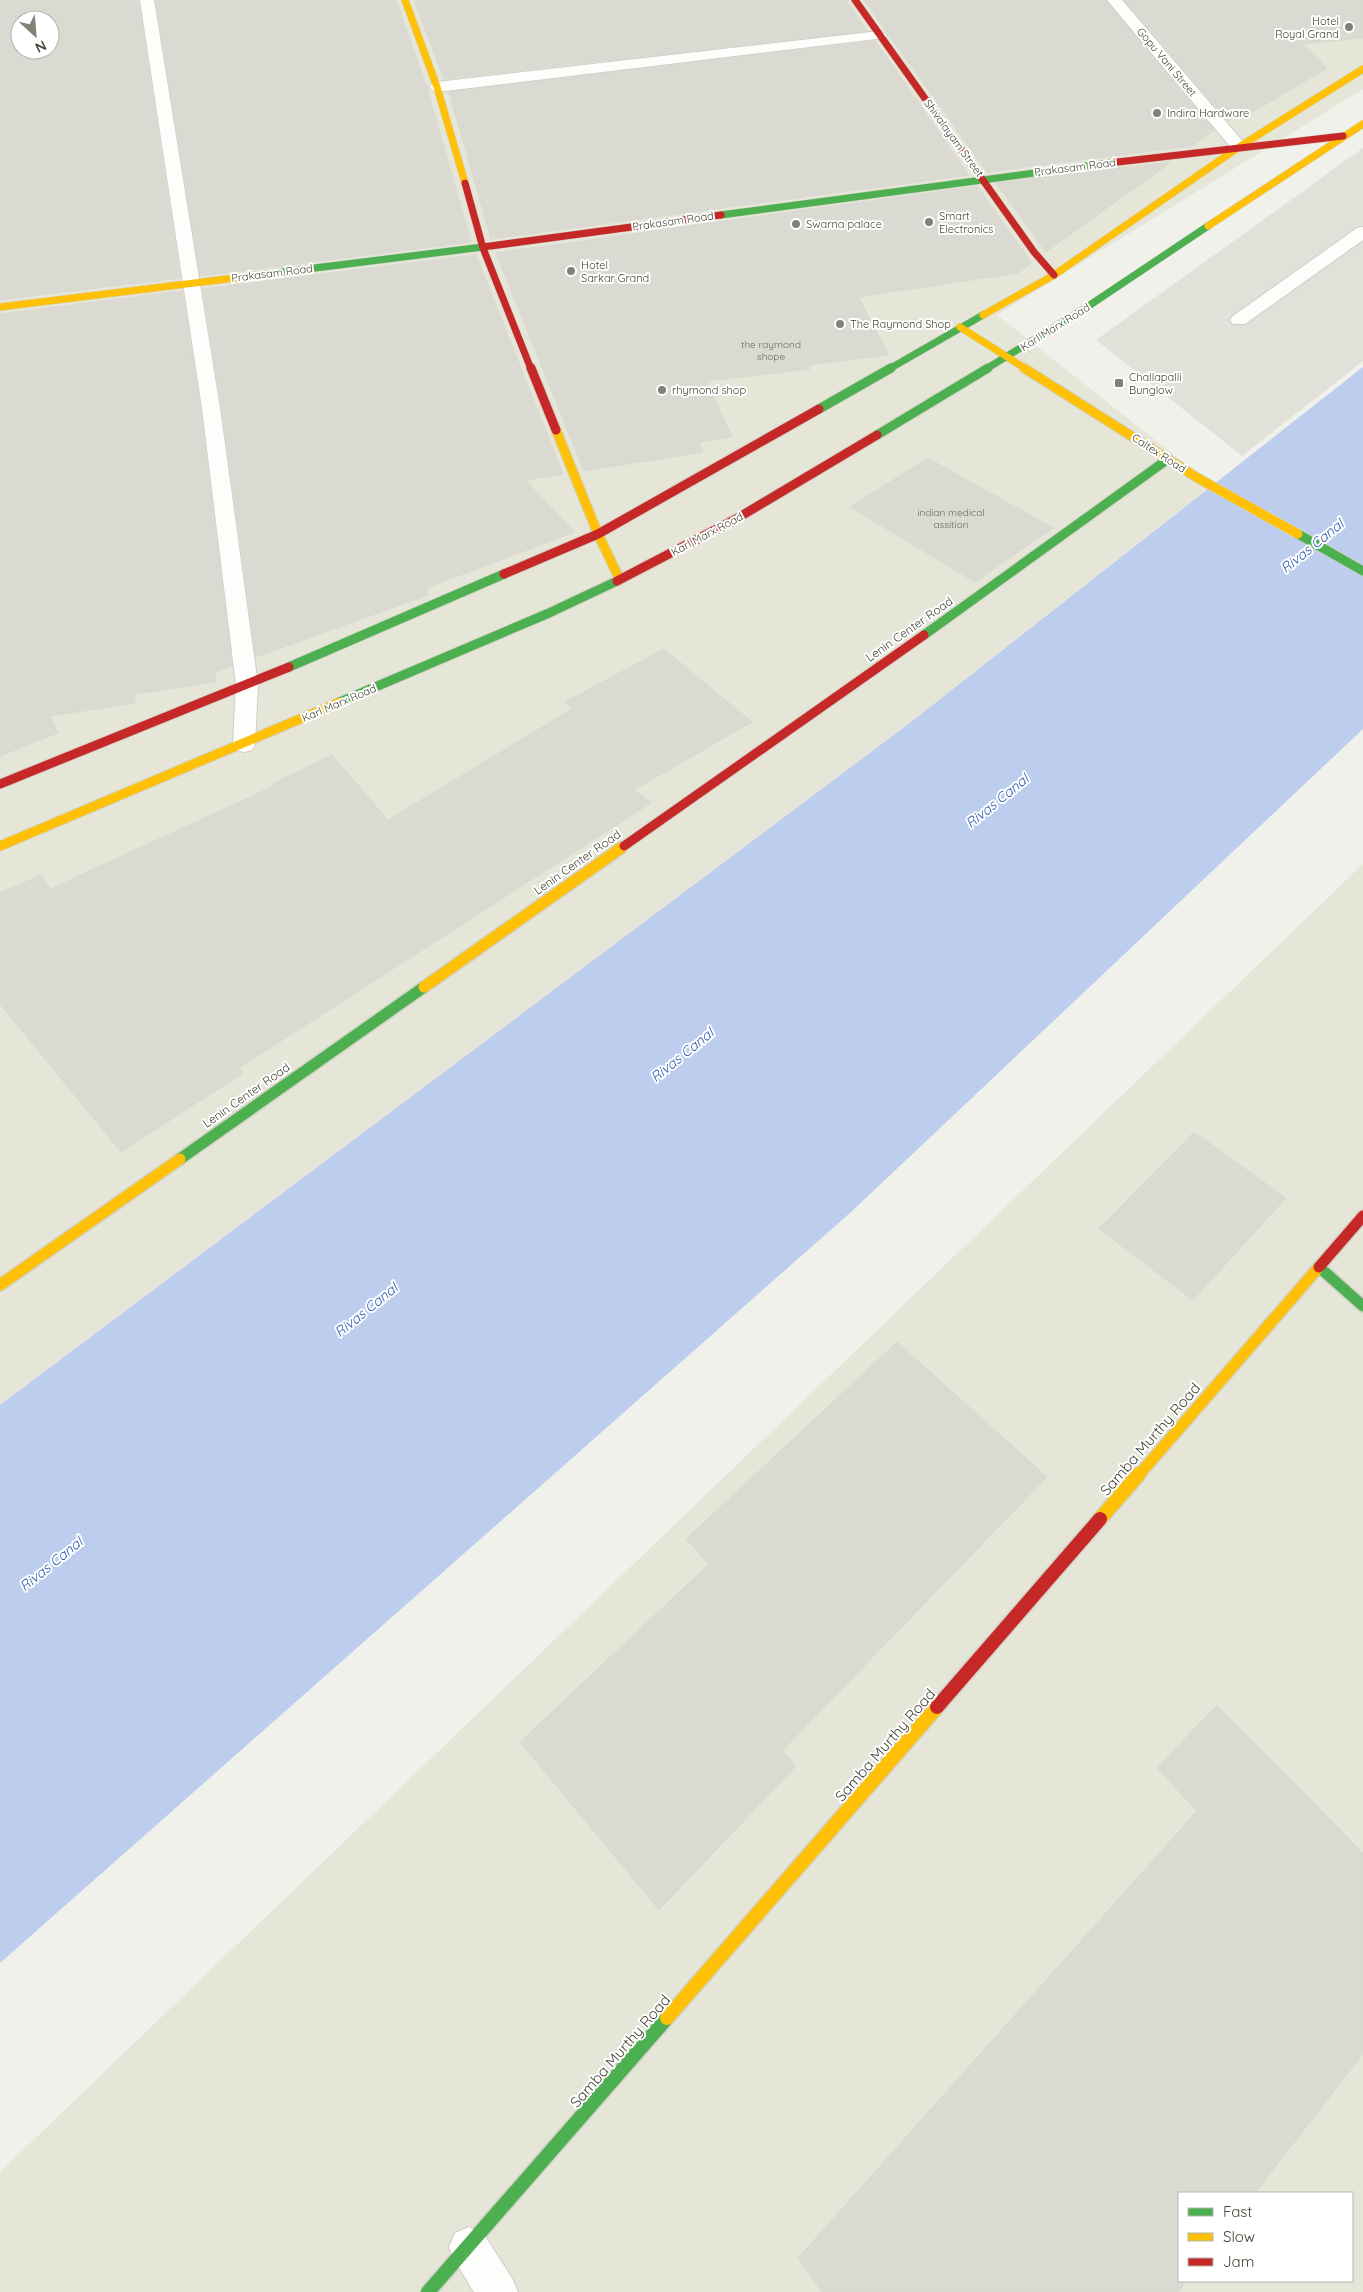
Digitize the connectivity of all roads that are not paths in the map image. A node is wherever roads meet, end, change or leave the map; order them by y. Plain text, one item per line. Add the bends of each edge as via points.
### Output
1 (147, 0) edge
2 (405, 0) edge
3 (855, 0) edge
4 (1114, 0) edge
5 (880, 35) junction
6 (1363, 69) edge
7 (436, 87) junction
8 (1363, 124) edge
9 (1347, 136) junction
10 (1239, 147) junction
11 (983, 179) junction
12 (1363, 232) edge
13 (483, 248) junction
14 (1054, 275) junction
15 (190, 282) junction
16 (0, 307) edge
17 (1239, 320) dead end
18 (960, 328) junction
19 (1008, 356) junction
20 (1168, 459) junction
21 (598, 534) junction
22 (1363, 570) edge
23 (620, 580) junction
24 (247, 685) junction
25 (244, 744) junction
26 (0, 784) edge
27 (0, 846) edge
28 (1363, 1216) edge
29 (1319, 1267) junction
30 (0, 1285) edge
31 (1363, 1306) edge
32 (470, 2247) junction
33 (428, 2292) edge
34 (498, 2292) edge

1 - 15 street
2 - 7 street
3 - 5 street, Shivalayam Street
4 - 10 street, Gopu Vani Street
5 - 7 street
5 - 11 street, Shivalayam Street
6 - 10 street
7 - 13 street
8 - 9 street, Karl Marx Road
9 - 10 street, Prakasam Road
9 - 19 street, Karl Marx Road via 1081,312
10 - 11 street, Prakasam Road
10 - 14 street
11 - 13 street, Prakasam Road
11 - 14 street, Shivalayam Street
12 - 17 street
13 - 15 street, Prakasam Road
13 - 21 street
14 - 18 street
15 - 16 street, Prakasam Road
15 - 24 street via 211,408
18 - 19 street, Caltex Road
18 - 21 street
19 - 20 street, Caltex Road
19 - 23 street, Karl Marx Road via 736,519
20 - 22 street, Caltex Road
20 - 30 street, Lenin Center Road via 1023,566
21 - 23 street
21 - 24 street
23 - 25 street, Karl Marx Road via 549,614
24 - 25 street
24 - 26 street
25 - 27 street, Karl Marx Road
28 - 29 street, Samba Murthy Road
29 - 31 street
29 - 32 street, Samba Murthy Road
32 - 33 street, Samba Murthy Road
32 - 34 street

